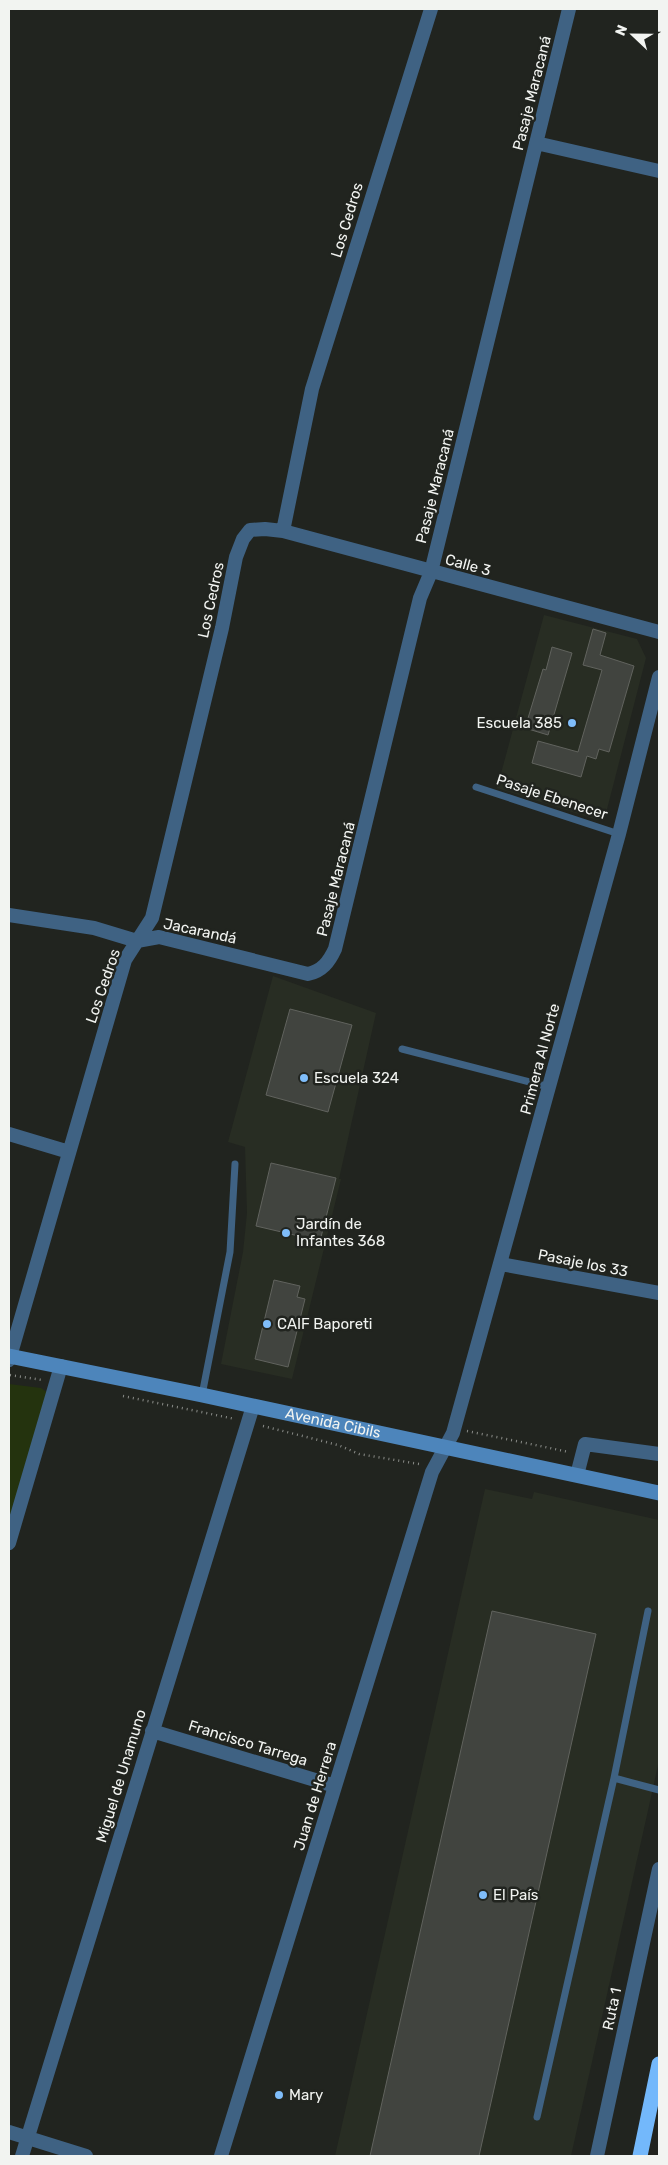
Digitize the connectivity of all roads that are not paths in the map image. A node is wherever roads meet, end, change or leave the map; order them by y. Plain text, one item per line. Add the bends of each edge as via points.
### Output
1 (431, 9) edge
2 (569, 9) edge
3 (536, 142) junction
4 (659, 171) edge
5 (283, 532) junction
6 (243, 539) joint
7 (431, 572) junction
8 (659, 632) edge
9 (659, 677) edge
10 (476, 787) dead end
11 (619, 834) junction
12 (9, 915) edge
13 (137, 941) junction
14 (323, 967) joint
15 (402, 1049) dead end
16 (549, 1087) junction
17 (9, 1134) edge
18 (69, 1152) junction
19 (235, 1164) dead end
20 (500, 1264) junction
21 (659, 1293) edge
22 (9, 1358) edge
23 (61, 1366) junction
24 (202, 1395) junction
25 (253, 1406) junction
26 (446, 1447) junction
27 (659, 1454) edge
28 (576, 1475) junction
29 (658, 1492) edge
30 (9, 1543) edge
31 (648, 1611) dead end
32 (152, 1731) junction
33 (614, 1778) junction
34 (335, 1786) junction
35 (659, 1790) edge
36 (659, 1868) edge
37 (659, 2064) edge
38 (538, 2117) dead end
39 (9, 2132) edge
40 (28, 2138) junction
41 (22, 2156) edge
42 (86, 2156) edge
43 (221, 2156) edge
44 (597, 2156) edge
45 (640, 2156) edge

1 - 5 street, Los Cedros via 312,389
2 - 3 street, Pasaje Maracaná
3 - 4 street
3 - 7 street, Pasaje Maracaná
5 - 6 street, Calle 3 via 250,530
5 - 7 street, Calle 3
6 - 13 street, Los Cedros via 236,557 152,918
7 - 8 street, Calle 3
7 - 14 street, Pasaje Maracaná via 420,598 335,949
9 - 11 street, Primera Al Norte
10 - 11 lane, Pasaje Ebenecer
11 - 16 street, Primera Al Norte
12 - 13 street, Jacarandá via 94,928
13 - 14 street, Jacarandá via 159,937 308,974
13 - 18 street, Los Cedros via 125,960
15 - 16 lane
16 - 20 street, Primera Al Norte
17 - 18 street
18 - 22 street, Los Cedros
19 - 24 lane via 230,1252
20 - 21 street, Pasaje los 33
20 - 26 street, Primera Al Norte via 453,1433
22 - 23 street, Avenida Cibils
23 - 24 street, Avenida Cibils
23 - 30 street
24 - 25 street, Avenida Cibils
25 - 26 street, Avenida Cibils
25 - 32 street, Miguel de Unamuno
26 - 28 street, Avenida Cibils
26 - 34 street, Juan de Herrera via 432,1472
27 - 28 street via 585,1444
28 - 29 street, Avenida Cibils
31 - 33 lane
32 - 34 street, Francisco Tarrega
32 - 40 street, Miguel de Unamuno
33 - 35 lane
33 - 38 lane
34 - 43 street, Juan de Herrera
36 - 44 street, Ruta 1
37 - 45 highway
39 - 40 street
40 - 41 street, Miguel de Unamuno
40 - 42 street

